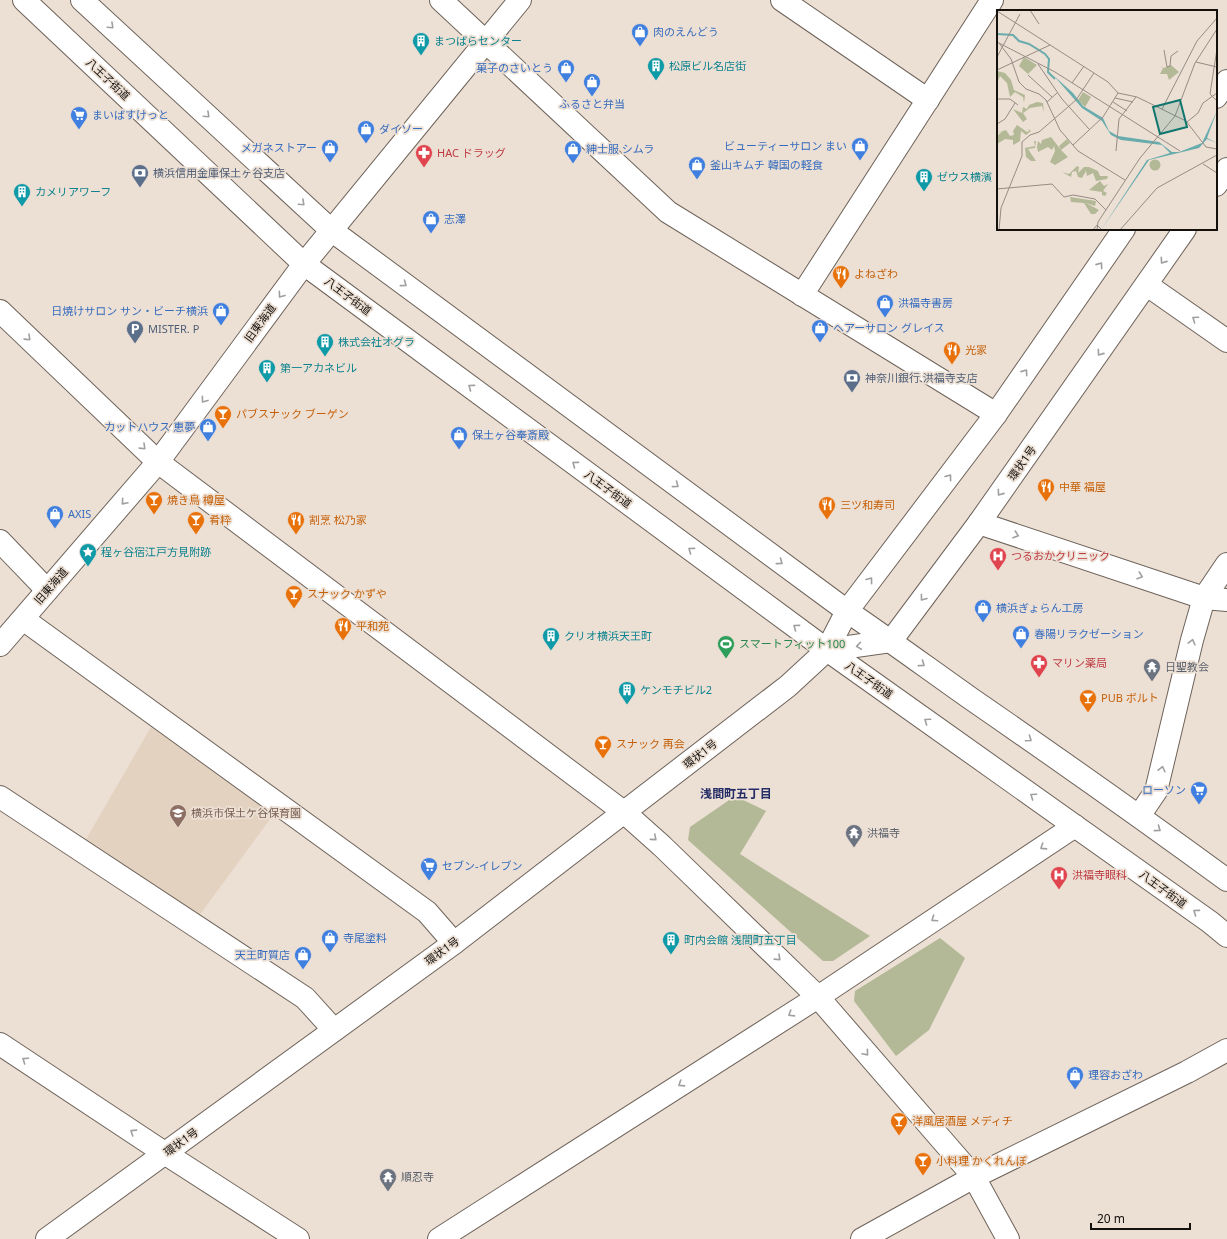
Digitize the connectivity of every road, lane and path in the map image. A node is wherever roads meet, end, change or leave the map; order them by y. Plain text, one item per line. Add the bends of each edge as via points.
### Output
1 (24, 0) edge
2 (82, 0) edge
3 (441, 0) edge
4 (520, 0) edge
5 (782, 0) edge
6 (992, 0) edge
7 (485, 42) junction
8 (1227, 81) edge
9 (1217, 96) edge
10 (928, 100) junction
11 (1227, 169) edge
12 (1217, 184) edge
13 (331, 230) junction
14 (1123, 230) edge
15 (1184, 230) edge
16 (304, 264) junction
17 (1147, 285) junction
18 (802, 295) junction
19 (0, 311) edge
20 (1227, 341) edge
21 (996, 414) junction
22 (158, 462) junction
23 (979, 523) junction
24 (0, 541) edge
25 (1227, 564) edge
26 (47, 590) junction
27 (1204, 598) junction
28 (1227, 600) edge
29 (847, 611) junction
30 (23, 619) junction
31 (891, 641) junction
32 (0, 645) edge
33 (827, 650) junction
34 (0, 796) edge
35 (625, 813) junction
36 (1139, 816) junction
37 (1075, 826) junction
38 (1227, 880) edge
39 (1227, 936) edge
40 (454, 943) junction
41 (818, 997) junction
42 (334, 1030) junction
43 (0, 1044) edge
44 (1227, 1050) edge
45 (166, 1154) junction
46 (974, 1177) junction
47 (47, 1239) edge
48 (298, 1239) edge
49 (439, 1239) edge
50 (862, 1239) edge
51 (1008, 1239) edge

1 - 16 main road, 八王子街道
2 -> 13 main road
3 - 7 main road
4 - 7 main road, 旧東海道
5 - 10 main road
6 - 10 main road
7 - 13 main road, 旧東海道
7 - 18 main road via 668,212
8 - 9 main road
10 - 18 main road
11 - 12 main road
13 - 16 main road, 旧東海道
13 -> 29 main road
21 -> 14 main road, 環状1号
15 -> 17 main road, 環状1号
16 -> 22 main road, 旧東海道
33 -> 16 main road, 八王子街道
20 -> 17 main road
17 -> 23 main road, 環状1号
18 - 21 main road
19 -> 22 main road
29 -> 21 main road, 環状1号
22 -> 26 main road, 旧東海道
22 - 35 main road
23 -> 27 main road
23 -> 31 main road, 環状1号
24 - 26 main road
25 - 27 main road
26 - 30 main road, 旧東海道
27 - 28 main road
36 -> 27 main road via 1156,791
29 - 31 main road
29 - 33 main road, 環状1号
30 - 32 main road, 旧東海道
30 - 40 main road via 427,912
31 -> 33 main road
31 -> 36 main road
33 - 35 main road, 環状1号 via 788,686
37 -> 33 main road, 八王子街道
34 - 42 main road via 306,998
35 - 40 main road, 環状1号
35 -> 41 main road
36 -> 38 main road
39 -> 37 main road, 八王子街道
37 -> 41 main road
40 - 42 main road, 環状1号
41 -> 46 main road
41 -> 49 main road
42 - 45 main road, 環状1号
45 -> 43 main road
44 - 46 main road
45 - 47 main road, 環状1号
45 - 48 main road
46 - 50 main road
46 - 51 main road

